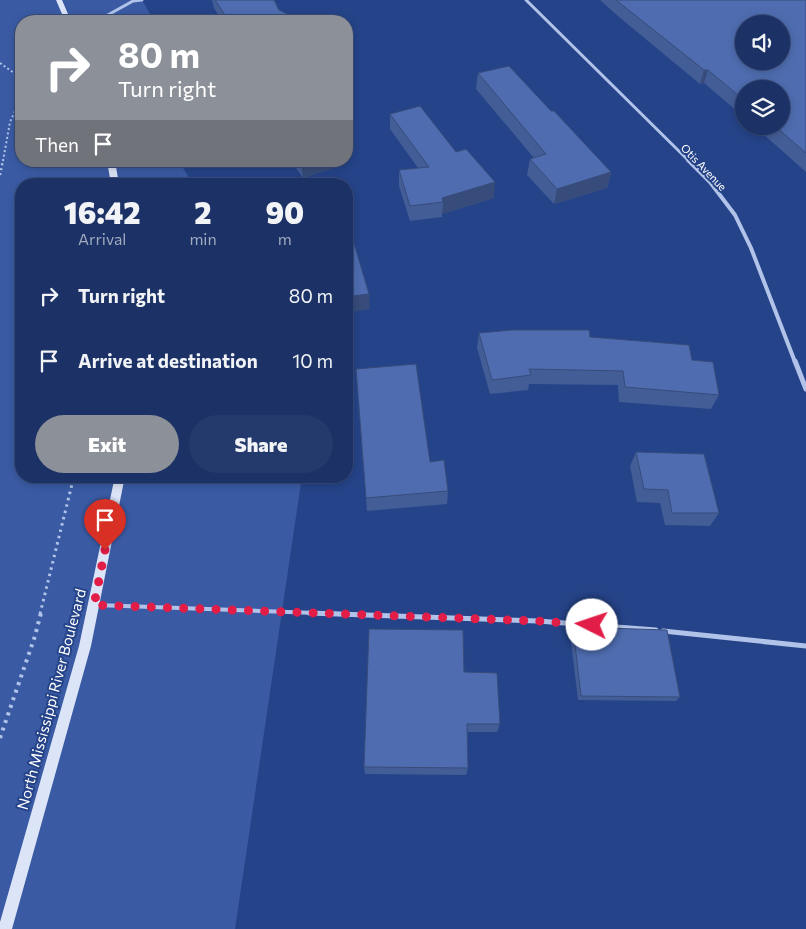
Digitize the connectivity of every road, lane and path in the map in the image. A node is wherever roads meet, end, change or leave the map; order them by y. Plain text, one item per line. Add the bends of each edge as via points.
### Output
1 (59, 0) edge
2 (126, 0) edge
3 (142, 0) edge
4 (526, 0) edge
5 (133, 1) junction
6 (65, 15) edge
7 (108, 15) edge
8 (0, 63) edge
9 (15, 76) edge
10 (15, 111) edge
11 (0, 175) edge
12 (806, 389) edge
13 (72, 483) edge
14 (119, 483) edge
15 (94, 605) junction
16 (806, 646) edge
17 (0, 738) edge
18 (5, 929) edge

1 - 6 street
2 - 5 street
3 - 5 street
4 - 12 street, Otis Avenue via 710,182 735,215 752,248
5 - 7 street
8 - 9 path
10 - 11 path
13 - 17 path via 34,636
14 - 15 street, North Mississippi River Boulevard
15 - 16 lane via 538,621
15 - 18 street, North Mississippi River Boulevard

